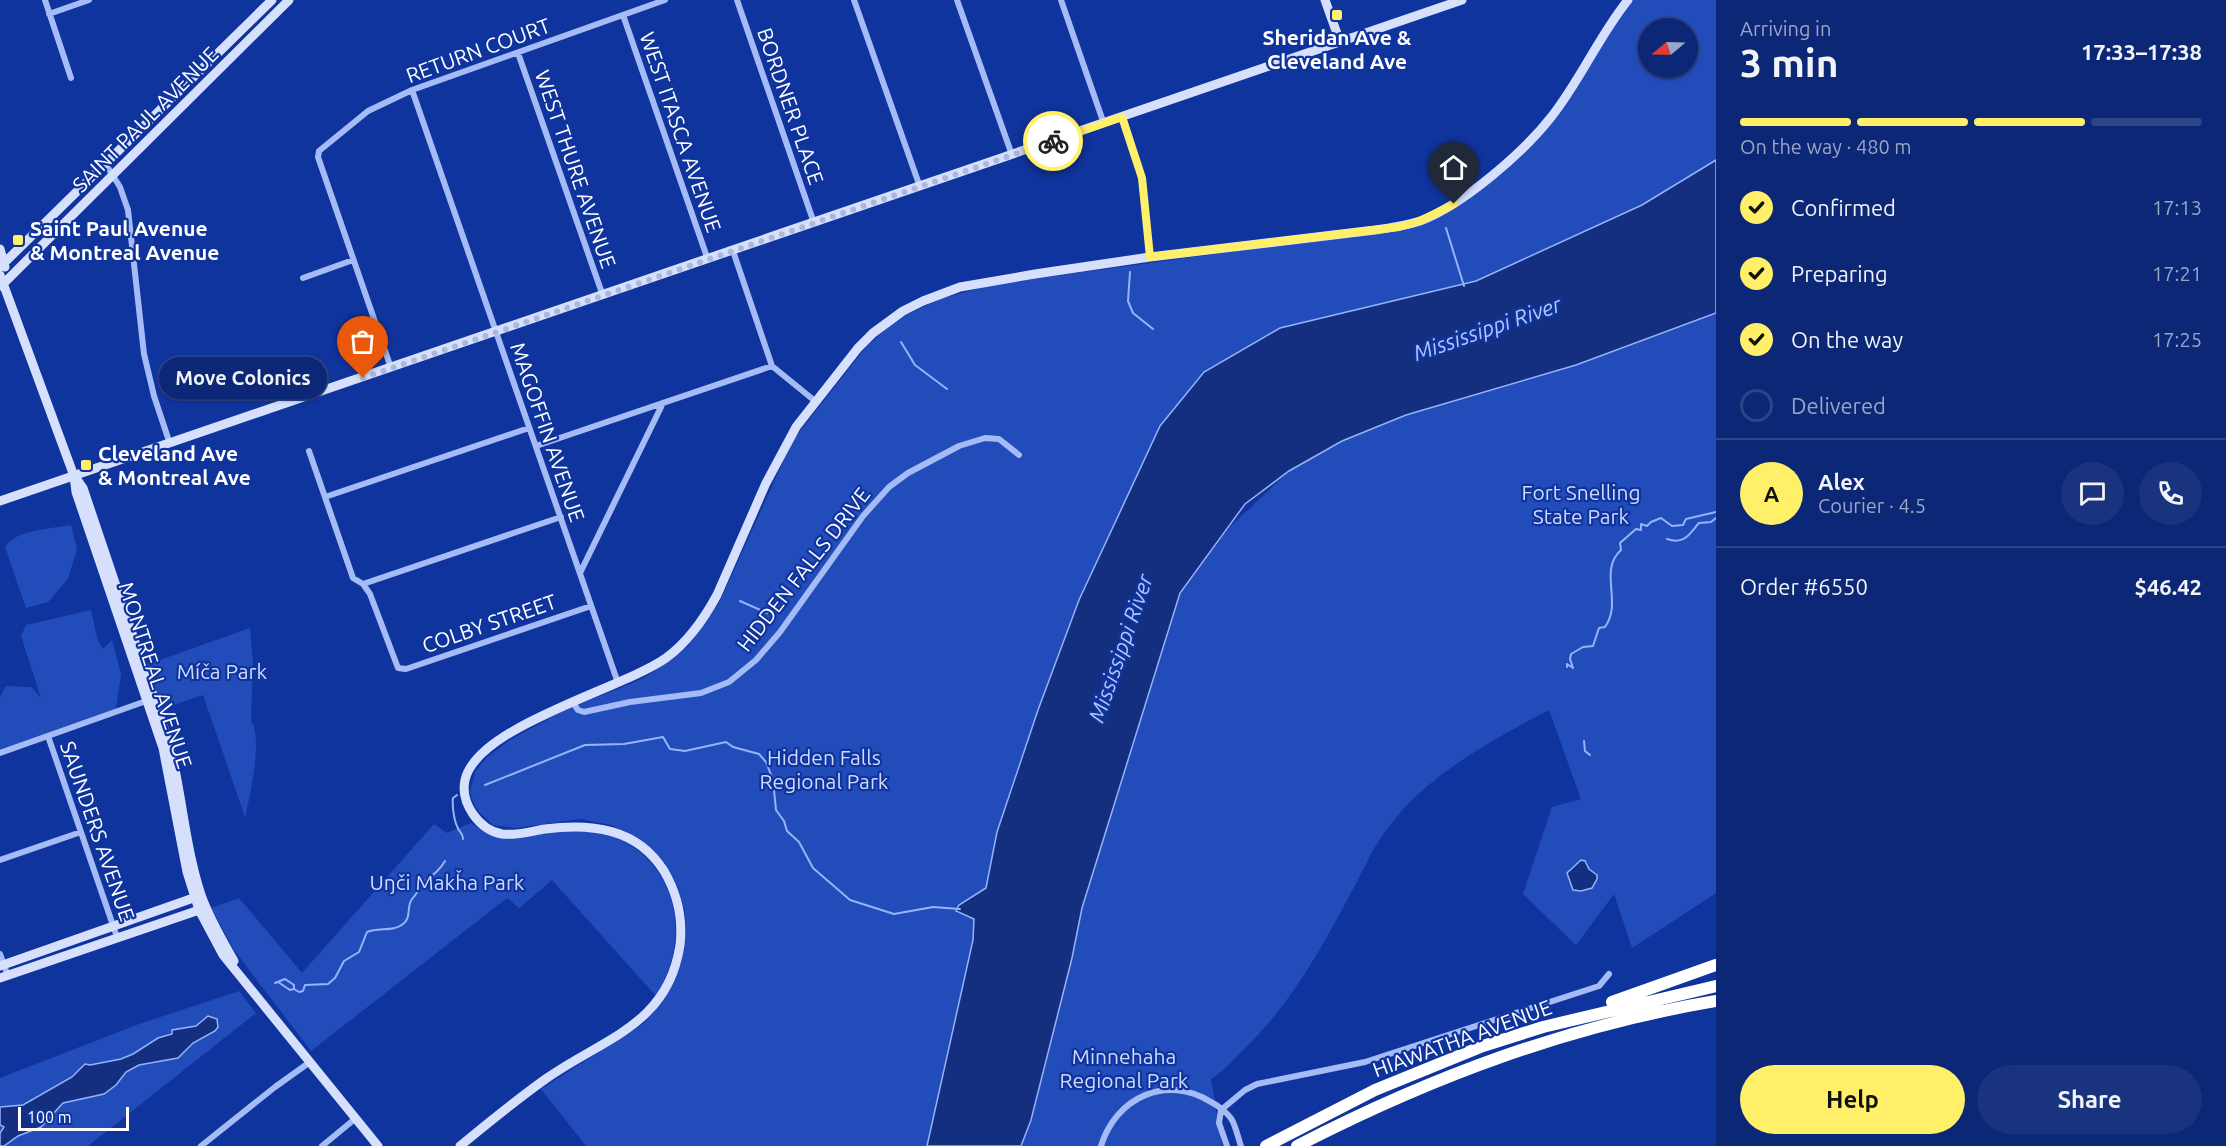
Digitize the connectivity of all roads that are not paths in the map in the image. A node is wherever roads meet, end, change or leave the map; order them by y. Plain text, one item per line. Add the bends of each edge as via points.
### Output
1 (45, 0) edge
2 (89, 0) edge
3 (272, 0) edge
4 (289, 0) edge
5 (665, 0) edge
6 (737, 0) edge
7 (854, 0) edge
8 (957, 0) edge
9 (1061, 0) edge
10 (1325, 0) edge
11 (1462, 0) edge
12 (1628, 0) edge
13 (49, 14) junction
14 (623, 15) junction
15 (1340, 42) junction
16 (518, 53) junction
17 (71, 78) dead end
18 (412, 90) junction
19 (1122, 117) junction
20 (1104, 124) junction
21 (1012, 156) junction
22 (105, 164) junction
23 (113, 175) junction
24 (920, 187) junction
25 (814, 224) junction
26 (0, 249) edge
27 (733, 251) junction
28 (1150, 257) junction
29 (353, 260) junction
30 (708, 260) junction
31 (2, 265) edge
32 (303, 278) dead end
33 (2, 281) edge
34 (603, 296) junction
35 (496, 332) junction
36 (771, 366) junction
37 (391, 368) junction
38 (815, 401) junction
39 (663, 403) junction
40 (529, 428) junction
41 (170, 444) junction
42 (536, 446) junction
43 (309, 451) dead end
44 (1019, 455) dead end
45 (74, 476) junction
46 (325, 497) junction
47 (0, 501) edge
48 (561, 517) junction
49 (580, 573) junction
50 (363, 585) junction
51 (591, 606) junction
52 (618, 683) junction
53 (151, 700) junction
54 (572, 701) junction
55 (48, 736) junction
56 (0, 753) edge
57 (81, 832) junction
58 (0, 860) edge
59 (198, 896) junction
60 (203, 909) junction
61 (114, 927) junction
62 (117, 937) junction
63 (0, 954) edge
64 (2, 965) edge
65 (1716, 965) edge
66 (1609, 974) dead end
67 (4, 977) edge
68 (1716, 986) edge
69 (1716, 1001) edge
70 (1543, 1027) junction
71 (310, 1062) junction
72 (1221, 1110) junction
73 (356, 1118) junction
74 (201, 1146) edge
75 (322, 1146) edge
76 (378, 1146) edge
77 (460, 1146) edge
78 (1101, 1146) edge
79 (1227, 1146) edge
80 (1241, 1146) edge
81 (1266, 1146) edge
82 (1297, 1146) edge

1 - 13 street
2 - 13 street
3 - 22 street, SAINT PAUL AVENUE
4 - 23 street, SAINT PAUL AVENUE
5 - 14 street, RETURN COURT
6 - 25 street, BORDNER PLACE
7 - 24 street
8 - 21 street
9 - 20 street
10 - 15 street
11 - 15 street
12 - 28 street via 1612,19 1553,115 1482,182 1443,211 1399,227
13 - 17 street
14 - 16 street, RETURN COURT
14 - 30 street, WEST ITASCA AVENUE
15 - 19 street
16 - 18 street, RETURN COURT
16 - 34 street, WEST THURE AVENUE
18 - 29 street, RETURN COURT via 368,111 319,151
18 - 35 street, MAGOFFIN AVENUE
19 - 20 street
19 - 28 street via 1142,178
20 - 21 street
21 - 24 street
22 - 23 street
22 - 31 street, SAINT PAUL AVENUE
23 - 33 street, SAINT PAUL AVENUE
23 - 41 street via 129,210 146,365
24 - 25 street
25 - 27 street
26 - 31 street, MONTREAL AVENUE
27 - 30 street
27 - 36 street
28 - 38 street via 960,287 923,301 873,333
29 - 32 street
29 - 37 street
30 - 34 street
31 - 33 street, MONTREAL AVENUE
33 - 45 street, MONTREAL AVENUE
34 - 35 street
35 - 37 street
35 - 40 street, MAGOFFIN AVENUE
36 - 38 street
36 - 39 street
37 - 41 street
38 - 52 street via 776,461 706,615 668,656
39 - 42 street
39 - 49 street
40 - 42 street, MAGOFFIN AVENUE
40 - 46 street
41 - 45 street
42 - 48 street, MAGOFFIN AVENUE
43 - 46 street
44 - 54 street, HIDDEN FALLS DRIVE via 999,439 985,438 958,446 889,487 862,516 780,632 756,660 729,682 701,693 584,712
45 - 47 street
45 - 53 street, MONTREAL AVENUE via 76,492
46 - 50 street via 353,578
48 - 49 street, MAGOFFIN AVENUE
48 - 50 street
49 - 51 street, MAGOFFIN AVENUE
50 - 51 street, COLBY STREET via 398,668 406,669
51 - 52 street, MAGOFFIN AVENUE
52 - 54 street
53 - 55 street
53 - 59 street, MONTREAL AVENUE via 166,759 178,834
54 - 77 street via 496,743 474,762 464,784 470,809 480,823 501,834 591,826 613,831 638,844 662,868 672,885 681,923 676,965 663,992 638,1022 546,1078
55 - 56 street
55 - 57 street, SAUNDERS AVENUE
57 - 58 street
57 - 61 street, SAUNDERS AVENUE
59 - 60 street, MONTREAL AVENUE
59 - 61 street
60 - 62 street
60 - 71 street, MONTREAL AVENUE via 223,955
61 - 62 street, SAUNDERS AVENUE
61 - 64 street
62 - 67 street
63 - 64 street
64 - 67 street
65 - 70 highway
66 - 72 street via 1599,986 1365,1062 1257,1084
68 - 70 highway, HIAWATHA AVENUE
69 - 82 highway, HIAWATHA AVENUE via 1575,1032 1469,1067
70 - 81 highway, HIAWATHA AVENUE via 1483,1046 1375,1090
71 - 73 street, MONTREAL AVENUE
71 - 74 street
72 - 78 street via 1196,1093 1168,1088 1152,1092 1138,1098 1113,1120
72 - 79 street via 1219,1123
72 - 80 street via 1231,1118
73 - 75 street
73 - 76 street, MONTREAL AVENUE

